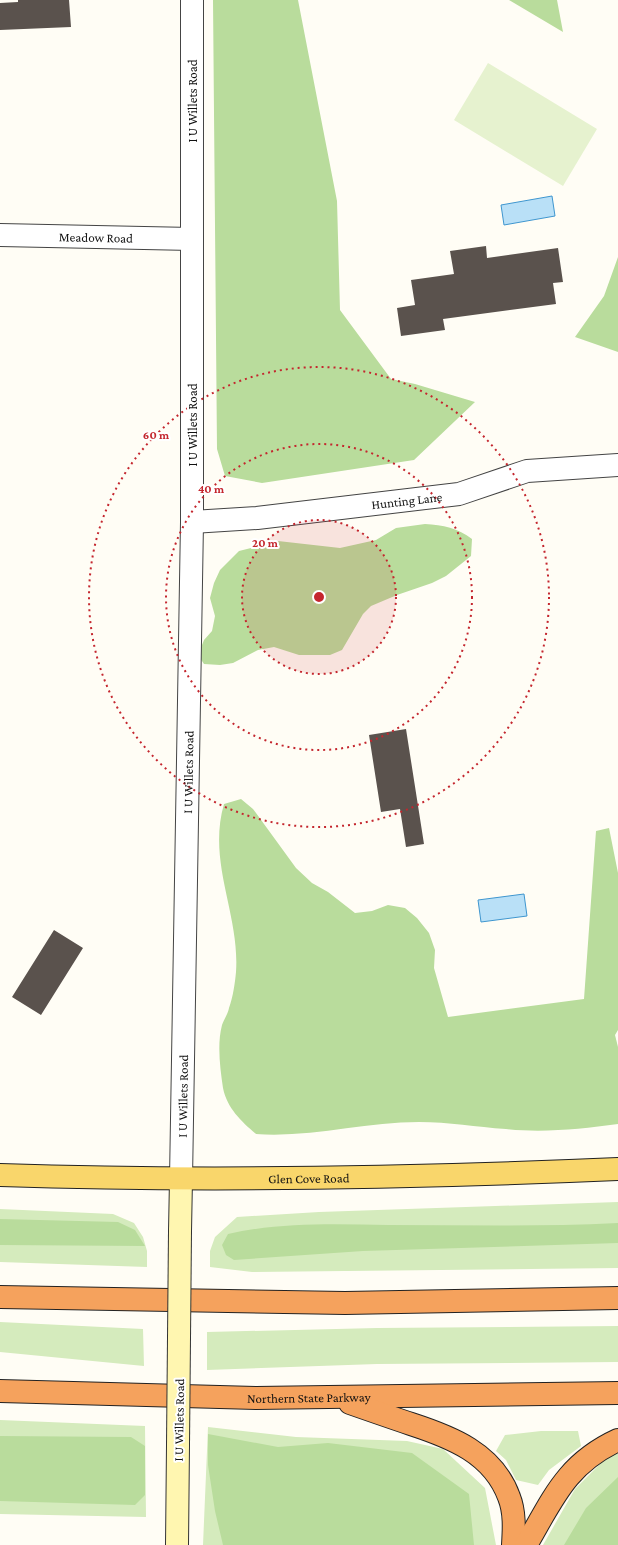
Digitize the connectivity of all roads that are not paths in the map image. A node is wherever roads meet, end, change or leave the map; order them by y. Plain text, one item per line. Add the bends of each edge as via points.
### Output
1 (192, 0) edge
2 (0, 235) edge
3 (192, 239) junction
4 (618, 465) edge
5 (192, 522) junction
6 (618, 1169) edge
7 (0, 1175) edge
8 (181, 1179) junction
9 (0, 1297) edge
10 (618, 1298) edge
11 (0, 1391) edge
12 (618, 1393) edge
13 (336, 1398) junction
14 (618, 1440) edge
15 (177, 1545) edge
16 (512, 1545) edge
17 (526, 1545) edge

1 - 3 street, I U Willets Road
2 - 3 street, Meadow Road
3 - 5 street, I U Willets Road
4 - 5 street, Hunting Lane via 527,471 459,494 257,518
5 - 8 street, I U Willets Road
6 - 8 main road, Glen Cove Road via 438,1176
7 - 8 main road, Glen Cove Road
8 - 15 main road, I U Willets Road, bridge
9 - 10 highway via 345,1303
11 - 13 highway, Northern State Parkway via 177,1397
12 - 13 highway, Northern State Parkway
13 - 16 highway via 443,1434 484,1459 510,1497 513,1512
14 - 17 highway via 591,1455 564,1480

